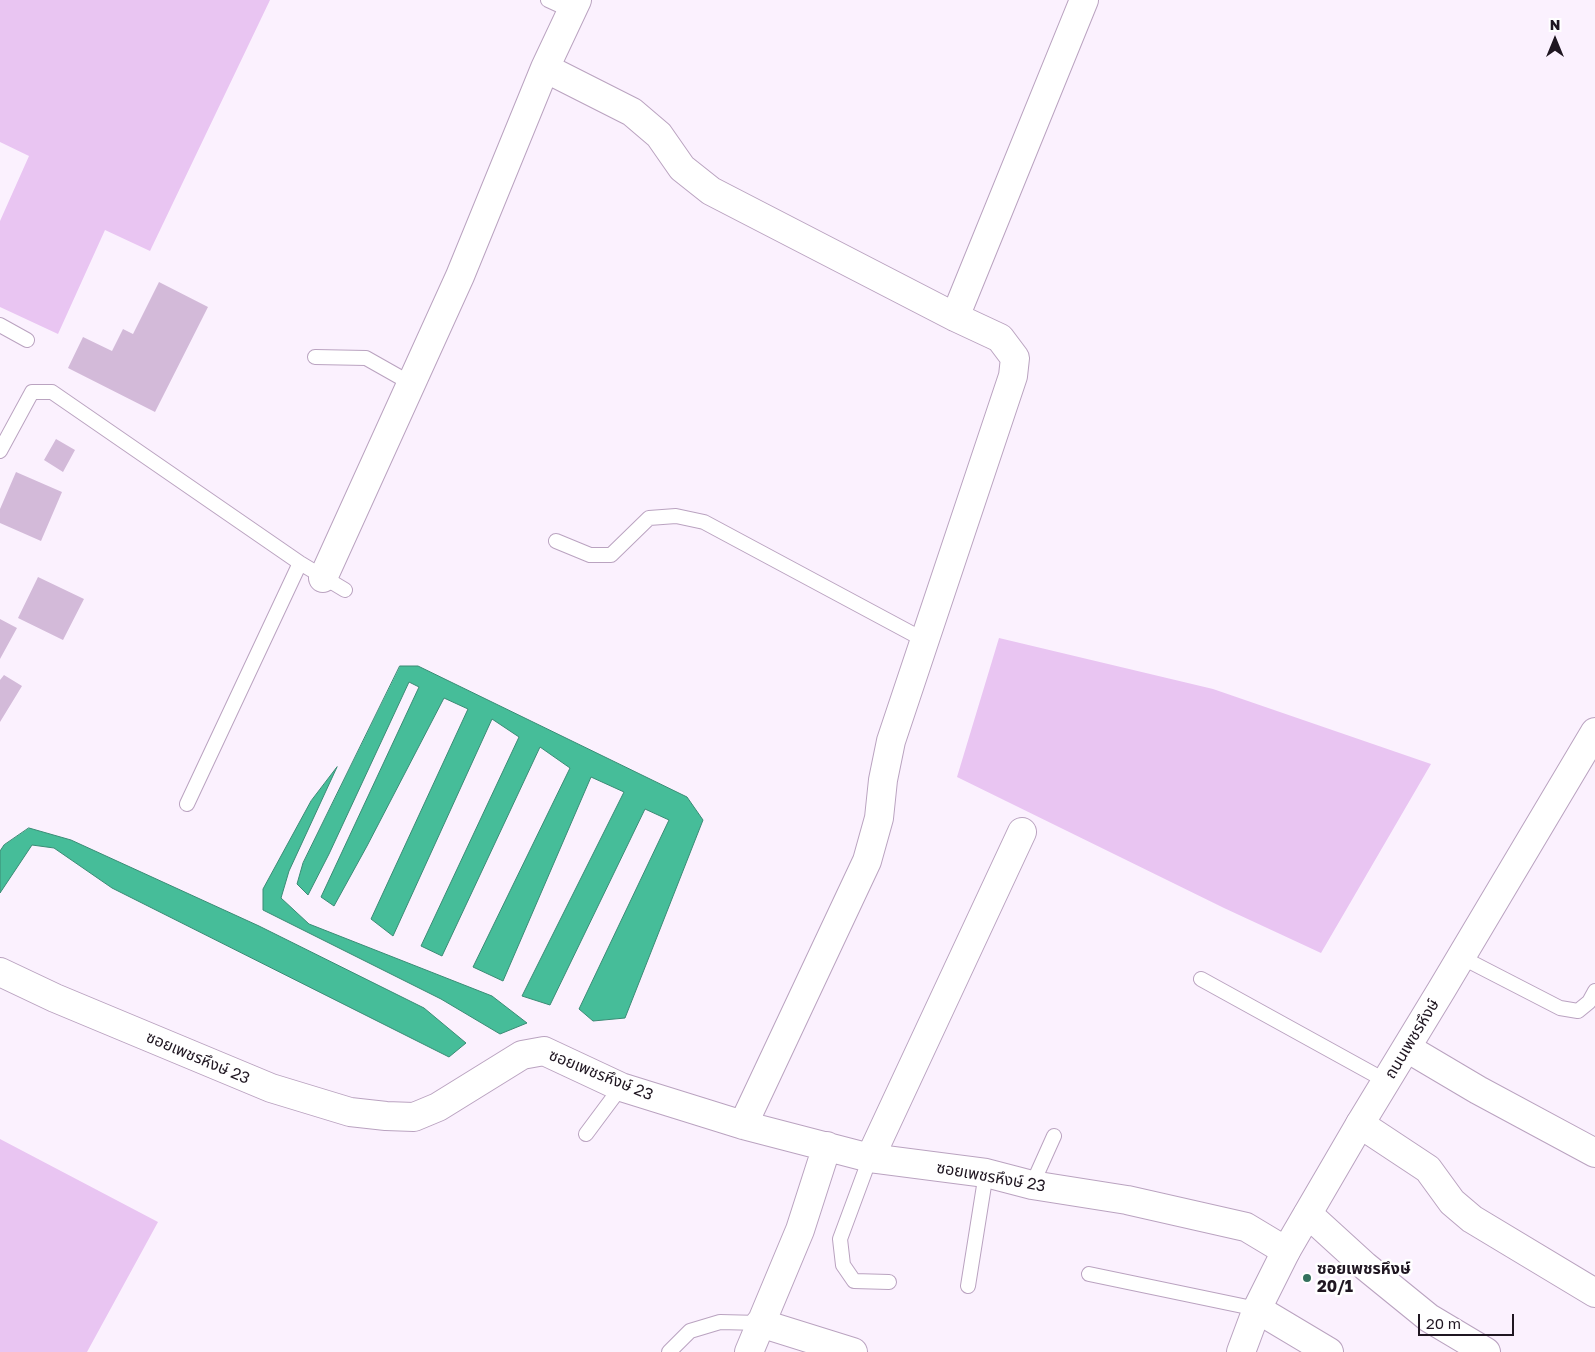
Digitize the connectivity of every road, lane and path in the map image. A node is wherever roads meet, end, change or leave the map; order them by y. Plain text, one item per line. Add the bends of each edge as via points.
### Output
1 (1084, 0) edge
2 (566, 4) edge
3 (546, 68) junction
4 (955, 317) junction
5 (0, 325) edge
6 (27, 340) dead end
7 (315, 357) dead end
8 (412, 384) junction
9 (0, 451) edge
10 (556, 541) dead end
11 (300, 563) junction
12 (334, 584) joint
13 (924, 640) junction
14 (1595, 732) edge
15 (1588, 760) edge
16 (187, 804) dead end
17 (1022, 832) dead end
18 (1461, 957) junction
19 (0, 972) edge
20 (1201, 979) dead end
21 (1595, 991) edge
22 (1407, 1048) junction
23 (1386, 1081) junction
24 (622, 1086) junction
25 (1360, 1124) junction
26 (743, 1125) junction
27 (586, 1134) dead end
28 (1054, 1136) dead end
29 (827, 1146) junction
30 (1595, 1153) edge
31 (870, 1158) junction
32 (986, 1173) junction
33 (1032, 1184) junction
34 (1308, 1214) junction
35 (1286, 1251) junction
36 (1090, 1274) dead end
37 (888, 1282) dead end
38 (968, 1286) dead end
39 (1595, 1293) edge
40 (1257, 1308) junction
41 (760, 1324) junction
42 (669, 1352) edge
43 (749, 1352) edge
44 (853, 1352) edge
45 (1241, 1352) edge
46 (1329, 1352) edge
47 (1486, 1352) edge

1 - 4 street
2 - 3 street
3 - 4 street via 632,112 660,135 682,168 710,191
3 - 8 street
4 - 13 street via 1000,338 1015,358 1013,376
5 - 6 lane
7 - 8 lane via 366,358
8 - 12 street
9 - 11 lane via 32,392 52,392
10 - 13 lane via 590,555 611,555 649,518 676,516 704,522
11 - 12 lane
11 - 16 lane
13 - 26 street via 891,741 879,818 867,861
14 - 15 street, ถนนเพชรหึงษ์
15 - 18 street, ถนนเพชรหึงษ์
17 - 31 street
18 - 21 lane via 1560,1008 1578,1011 1589,1002
18 - 22 street, ถนนเพชรหึงษ์
19 - 24 street, ซอยเพชรหึงษ์ 23 via 271,1088 350,1112 414,1117 438,1107 522,1055 544,1051
20 - 23 lane
22 - 23 street, ถนนเพชรหึงษ์
22 - 30 street
23 - 25 street, ถนนเพชรหึงษ์
24 - 26 street, ซอยเพชรหึงษ์ 23
24 - 27 lane
25 - 34 street, ถนนเพชรหึงษ์
25 - 39 street via 1428,1168 1452,1202 1472,1219
26 - 29 street, ซอยเพชรหึงษ์ 23
28 - 33 lane
29 - 31 street, ซอยเพชรหึงษ์ 23
29 - 41 street via 800,1230
31 - 32 street, ซอยเพชรหึงษ์ 23
31 - 37 lane via 840,1239 843,1265 854,1281
32 - 33 street, ซอยเพชรหึงษ์ 23
32 - 38 lane
33 - 35 street, ซอยเพชรหึงษ์ 23 via 1128,1200 1246,1227
34 - 35 street, ถนนเพชรหึงษ์
34 - 47 street via 1429,1318
35 - 40 street, ถนนเพชรหึงษ์
36 - 40 lane
40 - 45 street, ถนนเพชรหึงษ์
40 - 46 street
41 - 42 lane via 720,1322 690,1332
41 - 43 street
41 - 44 street

